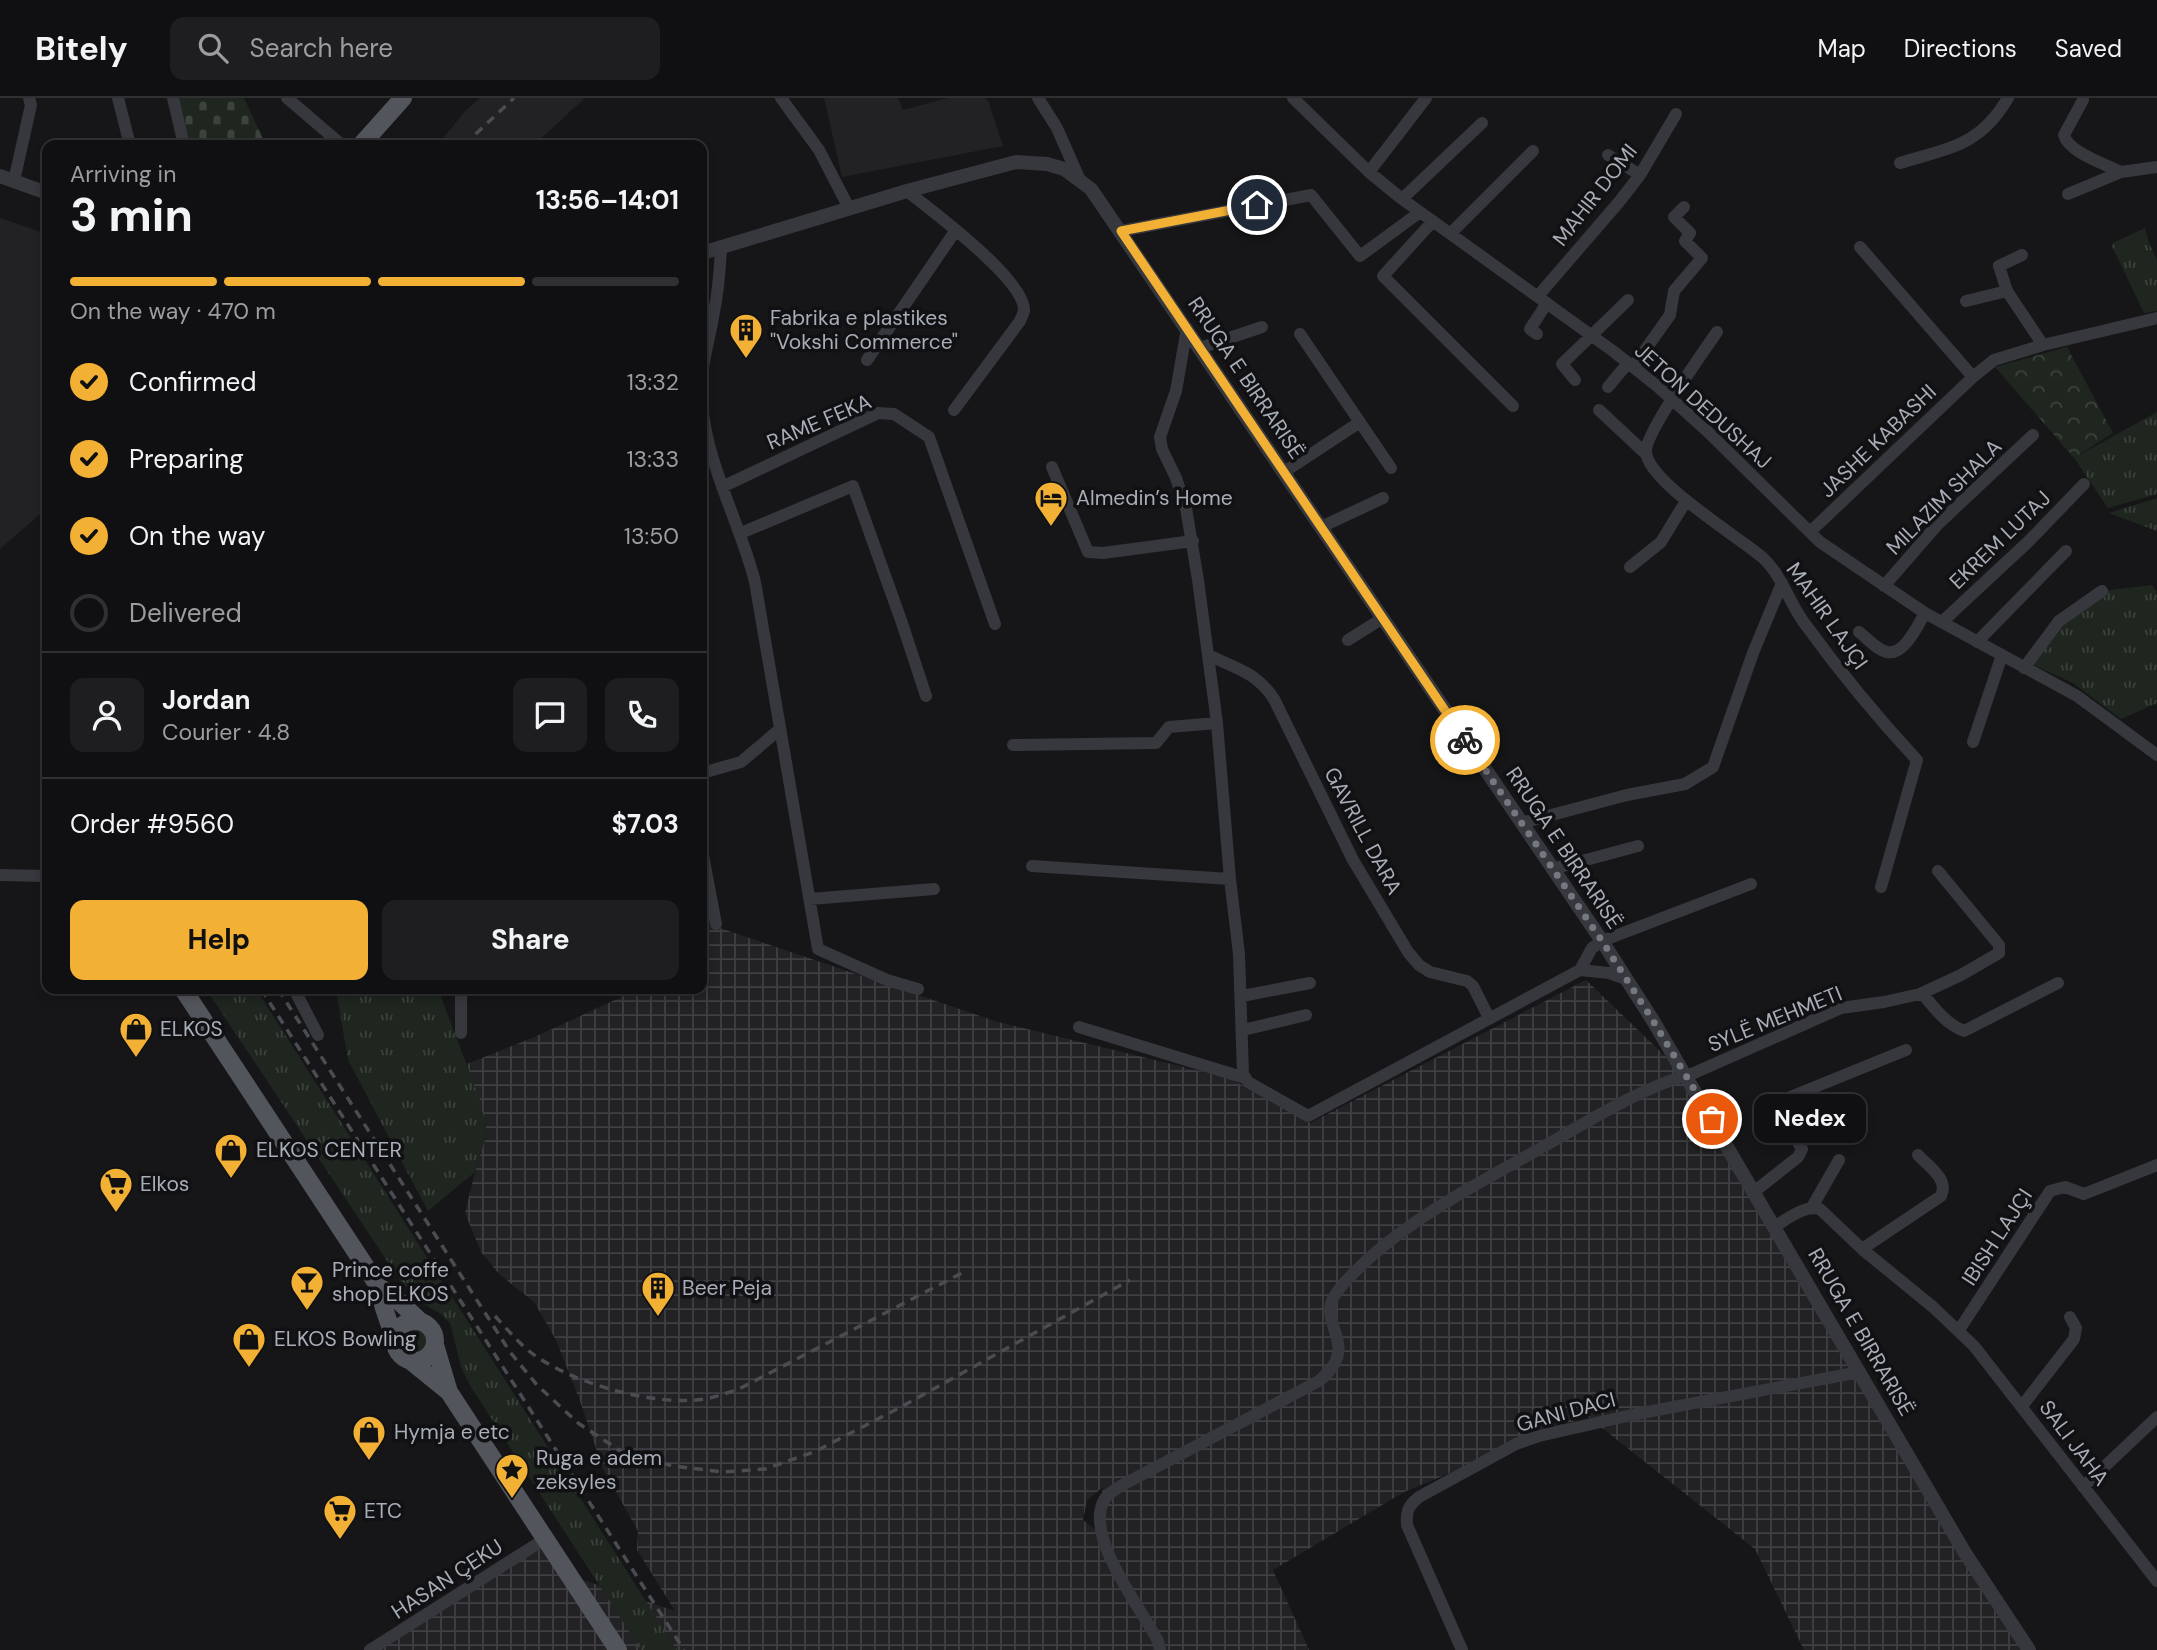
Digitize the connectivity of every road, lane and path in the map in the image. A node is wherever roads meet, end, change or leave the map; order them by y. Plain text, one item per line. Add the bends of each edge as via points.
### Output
1 (29, 98) edge
2 (118, 98) edge
3 (173, 98) edge
4 (287, 98) edge
5 (403, 98) edge
6 (781, 98) edge
7 (1038, 98) edge
8 (1293, 98) edge
9 (1426, 98) edge
10 (2008, 98) edge
11 (2083, 100) dead end
12 (1676, 114) dead end
13 (1482, 123) dead end
14 (129, 140) edge
15 (183, 140) edge
16 (336, 140) edge
17 (365, 140) edge
18 (1533, 151) dead end
19 (1608, 155) dead end
20 (1900, 163) dead end
21 (2157, 167) edge
22 (1369, 172) junction
23 (2121, 172) junction
24 (1640, 175) junction
25 (1079, 178) junction
26 (7, 179) edge
27 (42, 191) edge
28 (907, 191) junction
29 (2068, 194) dead end
30 (1402, 199) junction
31 (1684, 207) dead end
32 (849, 208) junction
33 (1420, 212) junction
34 (1433, 221) junction
35 (956, 230) junction
36 (1121, 231) junction
37 (1451, 233) junction
38 (721, 247) junction
39 (1860, 247) dead end
40 (707, 251) edge
41 (2022, 255) dead end
42 (2007, 290) junction
43 (1542, 299) junction
44 (1628, 300) dead end
45 (1966, 301) dead end
46 (2157, 318) edge
47 (1262, 327) dead end
48 (1186, 328) junction
49 (1717, 332) dead end
50 (1300, 334) dead end
51 (1536, 334) dead end
52 (1592, 336) junction
53 (2043, 345) junction
54 (707, 348) edge
55 (1200, 348) junction
56 (867, 360) dead end
57 (1630, 365) junction
58 (1973, 377) junction
59 (1575, 380) dead end
60 (1608, 387) dead end
61 (1671, 399) junction
62 (1513, 407) dead end
63 (954, 410) dead end
64 (1599, 410) dead end
65 (1360, 422) junction
66 (707, 428) edge
67 (2033, 435) dead end
68 (1645, 453) junction
69 (1052, 467) dead end
70 (1391, 468) dead end
71 (1284, 472) junction
72 (2084, 484) dead end
73 (722, 487) junction
74 (1383, 498) dead end
75 (1686, 500) junction
76 (1321, 527) junction
77 (1810, 532) junction
78 (741, 533) junction
79 (1193, 541) junction
80 (2066, 551) dead end
81 (1630, 566) dead end
82 (1782, 583) junction
83 (1884, 586) junction
84 (2102, 591) dead end
85 (1926, 613) junction
86 (1383, 618) junction
87 (1942, 622) junction
88 (995, 624) dead end
89 (1859, 632) dead end
90 (1348, 640) dead end
91 (1977, 642) junction
92 (1208, 655) junction
93 (2002, 655) junction
94 (2024, 667) junction
95 (926, 696) dead end
96 (1217, 723) junction
97 (780, 729) junction
98 (1973, 742) dead end
99 (1013, 745) dead end
100 (2157, 755) edge
101 (707, 772) edge
102 (1521, 823) junction
103 (1638, 846) dead end
104 (1032, 866) dead end
105 (1552, 869) junction
106 (1938, 871) dead end
107 (0, 875) edge
108 (42, 876) edge
109 (707, 876) edge
110 (1230, 879) junction
111 (1751, 884) dead end
112 (1881, 887) dead end
113 (934, 889) dead end
114 (810, 899) junction
115 (716, 924) dead end
116 (1602, 941) junction
117 (1580, 970) junction
118 (1626, 979) junction
119 (1310, 983) dead end
120 (2058, 983) dead end
121 (918, 989) dead end
122 (1922, 993) junction
123 (186, 994) edge
124 (298, 994) edge
125 (461, 994) edge
126 (1242, 996) junction
127 (1306, 1015) dead end
128 (1489, 1018) junction
129 (1079, 1027) dead end
130 (1243, 1030) junction
131 (461, 1033) dead end
132 (318, 1035) dead end
133 (1906, 1050) dead end
134 (1686, 1076) junction
135 (1245, 1078) junction
136 (1918, 1155) dead end
137 (1839, 1160) dead end
138 (2157, 1165) edge
139 (1755, 1191) junction
140 (1812, 1207) junction
141 (1775, 1226) junction
142 (1862, 1250) junction
143 (379, 1287) junction
144 (2070, 1317) dead end
145 (421, 1322) junction
146 (1959, 1330) junction
147 (394, 1340) junction
148 (435, 1345) junction
149 (412, 1362) junction
150 (1860, 1372) junction
151 (449, 1392) junction
152 (2022, 1406) junction
153 (2157, 1417) edge
154 (2083, 1488) junction
155 (545, 1539) junction
156 (2157, 1581) edge
157 (370, 1650) edge
158 (618, 1650) edge
159 (1160, 1650) edge
160 (1462, 1650) edge
161 (2029, 1650) edge

1 - 26 street via 31,105
2 - 14 street
3 - 15 street
4 - 16 street
5 - 17 main road
6 - 32 street via 819,150
7 - 25 street
8 - 22 street, JETON DEDUSHAJ
9 - 22 street
10 - 20 street via 1987,128 1963,144
11 - 23 street via 2064,135 2065,142
12 - 24 street, MAHIR DOMI
13 - 30 street
18 - 37 street
19 - 24 street
21 - 23 street
22 - 30 street, JETON DEDUSHAJ
23 - 29 street
24 - 43 street, MAHIR DOMI
25 - 28 street, RRUGA E BIRRARISË via 1047,164 1016,163
25 - 36 street, RRUGA E BIRRARISË
26 - 27 street
28 - 32 street, RRUGA E BIRRARISË
28 - 35 street
30 - 33 street, JETON DEDUSHAJ
31 - 57 street via 1674,217 1690,233 1685,241 1702,258 1674,291 1670,315
32 - 38 street, RRUGA E BIRRARISË
33 - 34 street, JETON DEDUSHAJ
33 - 36 street via 1360,256 1311,195
34 - 37 street, JETON DEDUSHAJ
34 - 62 street via 1383,276
35 - 56 street
35 - 63 street via 1011,284 1024,311
36 - 48 street, RRUGA E BIRRARISË
37 - 43 street, JETON DEDUSHAJ
38 - 40 street, RRUGA E BIRRARISË
38 - 54 street
39 - 58 street
41 - 42 street via 1999,266
42 - 45 street
42 - 53 street
43 - 51 street, MAHIR DOMI via 1530,329
43 - 52 street, JETON DEDUSHAJ
44 - 52 street
46 - 53 street, JASHE KABASHI
47 - 55 street
48 - 55 street, RRUGA E BIRRARISË
48 - 79 street via 1176,391 1160,437
49 - 61 street
50 - 65 street
52 - 57 street, JETON DEDUSHAJ
52 - 59 street via 1562,364
53 - 58 street, JASHE KABASHI via 1994,360
55 - 71 street, RRUGA E BIRRARISË
57 - 60 street
57 - 61 street, JETON DEDUSHAJ
58 - 77 street, JASHE KABASHI
61 - 68 street
61 - 77 street, JETON DEDUSHAJ
64 - 68 street, MAHIR LAJÇI
65 - 70 street
65 - 71 street
66 - 73 street
67 - 83 street, MILAZIM SHALA via 1938,524
68 - 75 street, MAHIR LAJÇI via 1654,470
69 - 79 street via 1088,552
71 - 76 street, RRUGA E BIRRARISË
72 - 87 street, EKREM LUTAJ
73 - 78 street
73 - 88 street, RAME FEKA via 878,413 894,414 929,437
74 - 76 street
75 - 81 street via 1661,542
75 - 82 street, MAHIR LAJÇI via 1763,558
76 - 86 street, RRUGA E BIRRARISË
77 - 83 street, JETON DEDUSHAJ
78 - 95 street via 853,486
78 - 97 street via 755,582
79 - 92 street
80 - 91 street
82 - 102 street via 1713,767 1685,784
82 - 112 street, MAHIR LAJÇI via 1803,622 1873,713 1917,760
83 - 85 street, JETON DEDUSHAJ
84 - 94 street via 2059,621
85 - 87 street, JETON DEDUSHAJ
85 - 89 street via 1894,652 1884,652
86 - 90 street
86 - 102 street, RRUGA E BIRRARISË
87 - 91 street, JETON DEDUSHAJ
91 - 93 street, JETON DEDUSHAJ
92 - 96 street
92 - 128 street, GAVRILL DARA via 1264,684 1353,860 1408,952 1430,972 1467,981
93 - 94 street, JETON DEDUSHAJ
93 - 98 street
94 - 100 street, JETON DEDUSHAJ via 2077,696
96 - 99 street via 1169,727 1156,743
96 - 110 street
97 - 101 street via 741,762
97 - 114 street
102 - 105 street, RRUGA E BIRRARISË
103 - 105 street
104 - 110 street
105 - 116 street, RRUGA E BIRRARISË
106 - 122 street, SYLË MEHMETI via 2001,949
107 - 108 street
109 - 115 street
110 - 126 street
111 - 116 street
113 - 114 street
114 - 121 street via 818,949
116 - 117 street via 1592,948
116 - 118 street, RRUGA E BIRRARISË
117 - 118 street
117 - 128 street
118 - 134 street, RRUGA E BIRRARISË
119 - 126 street
120 - 122 street via 1964,1031 1939,1014
122 - 134 street, SYLË MEHMETI via 1841,1008
123 - 143 main road
124 - 132 street
125 - 131 street
126 - 130 street
127 - 130 street
128 - 135 street via 1308,1116
129 - 135 street
130 - 135 street
133 - 139 street via 1783,1100 1779,1110 1802,1149
134 - 139 street, RRUGA E BIRRARISË
134 - 159 street, SYLË MEHMETI via 1669,1080 1578,1127 1398,1233 1348,1278 1330,1304 1339,1352 1334,1369 1104,1499 1099,1514 1101,1534
136 - 142 street via 1943,1181 1941,1196
137 - 140 street
138 - 146 street, IBISH LAJÇI via 2084,1194 2065,1187 2050,1191
139 - 141 street, RRUGA E BIRRARISË
140 - 141 street
140 - 142 street, SALI JAHA via 1820,1209
141 - 150 street, RRUGA E BIRRARISË
142 - 146 street, SALI JAHA
143 - 145 main road
143 - 147 main road
144 - 152 street via 2076,1328 2074,1339
145 - 147 main road via 404,1324
145 - 148 main road via 431,1328
146 - 152 street, SALI JAHA
147 - 149 main road via 399,1354
148 - 149 main road via 425,1360
148 - 151 main road
149 - 151 main road
150 - 160 street, GANI DACI via 1539,1436 1419,1497 1409,1505 1407,1525
150 - 161 street, RRUGA E BIRRARISË via 1965,1553
151 - 155 main road
152 - 154 street, SALI JAHA
153 - 154 street
154 - 156 street, SALI JAHA
155 - 157 street, HASAN ÇEKU
155 - 158 main road

